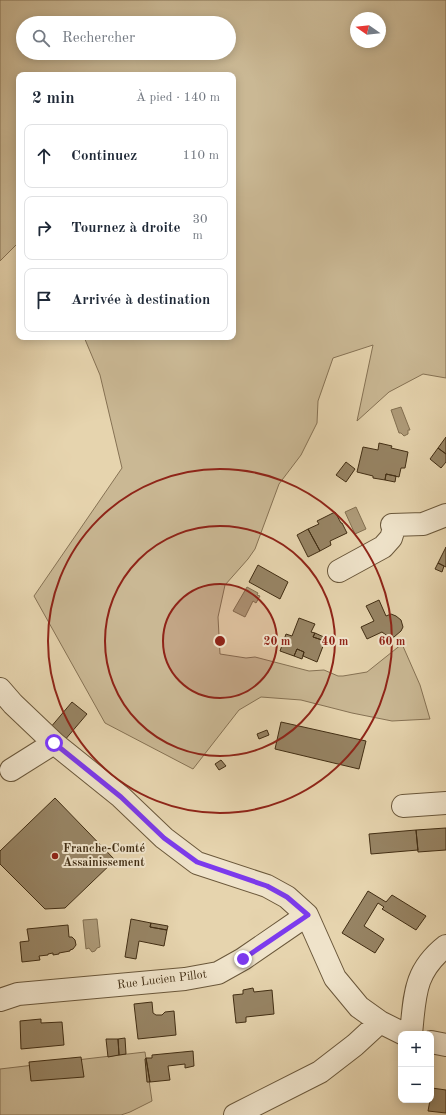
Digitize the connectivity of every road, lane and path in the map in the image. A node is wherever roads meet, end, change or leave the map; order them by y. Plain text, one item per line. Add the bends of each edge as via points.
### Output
1 (446, 515) edge
2 (339, 571) dead end
3 (0, 689) edge
4 (54, 743) junction
5 (11, 770) dead end
6 (446, 803) edge
7 (403, 806) dead end
8 (308, 915) junction
9 (446, 946) edge
10 (0, 1000) edge
11 (380, 1022) junction
12 (398, 1031) edge
13 (411, 1031) edge
14 (434, 1043) edge
15 (446, 1045) edge
16 (235, 1115) edge

1 - 2 street via 423,524 394,525 391,538 383,547
3 - 4 street
4 - 5 street
4 - 8 street via 121,797 164,838 197,862 267,886 287,897
6 - 7 street
8 - 10 street, Rue Lucien Pillot via 218,973 185,979 18,994
8 - 11 street via 335,978 359,1007
9 - 13 street via 438,952 421,975 416,990
11 - 12 street
11 - 16 street via 320,1072
14 - 15 street

